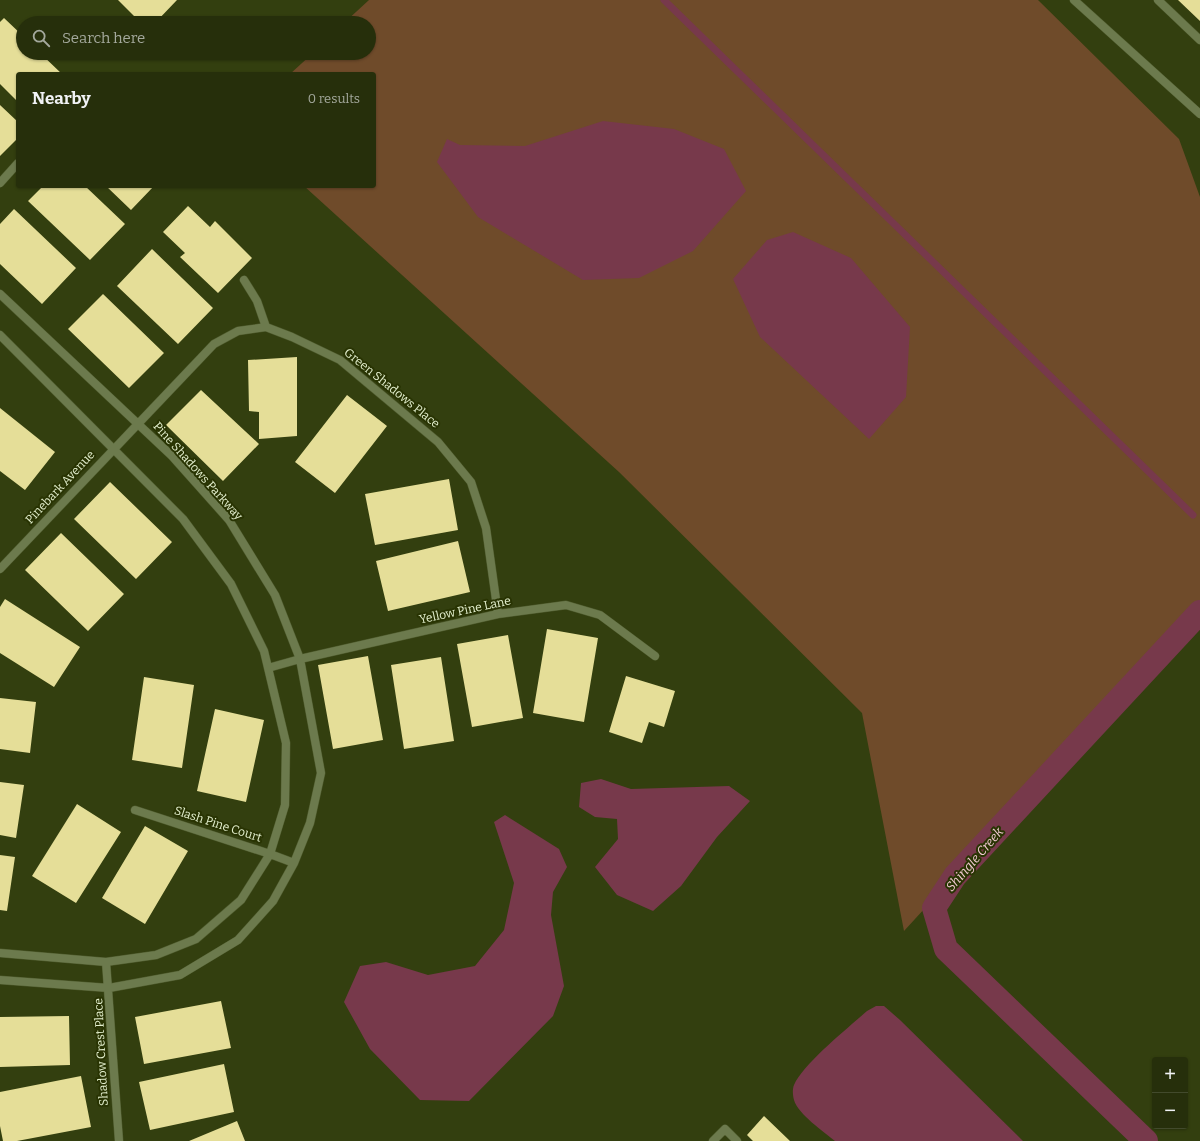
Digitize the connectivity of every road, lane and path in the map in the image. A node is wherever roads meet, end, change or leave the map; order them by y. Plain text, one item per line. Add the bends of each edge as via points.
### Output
1 (1074, 0) edge
2 (1158, 0) edge
3 (1200, 40) edge
4 (1200, 114) edge
5 (16, 165) edge
6 (0, 183) edge
7 (244, 280) dead end
8 (0, 294) edge
9 (266, 327) junction
10 (0, 335) edge
11 (137, 423) junction
12 (112, 449) junction
13 (0, 569) edge
14 (498, 614) junction
15 (655, 656) dead end
16 (300, 659) junction
17 (268, 668) junction
18 (135, 810) dead end
19 (270, 854) junction
20 (294, 863) junction
21 (0, 953) edge
22 (106, 962) junction
23 (0, 980) edge
24 (109, 988) junction
25 (119, 1141) edge
26 (713, 1141) edge
27 (737, 1141) edge

1 - 4 lane
2 - 3 lane
5 - 6 lane
7 - 9 lane via 257,301
8 - 11 lane, Pine Shadows Parkway
9 - 11 lane, Green Shadows Place via 238,331 214,344
9 - 14 lane, Green Shadows Place via 292,336 340,360 438,442 471,482 486,528
10 - 12 lane
11 - 12 lane, Pinebark Avenue
11 - 16 lane, Pine Shadows Parkway via 172,456 229,520 275,595
12 - 13 lane, Pinebark Avenue
12 - 17 lane via 183,518 231,584 264,651
14 - 15 lane, Yellow Pine Lane via 566,605 600,614
14 - 16 lane, Yellow Pine Lane
16 - 17 lane, Yellow Pine Lane
16 - 20 lane, Pine Shadows Parkway via 320,773 310,823
17 - 19 lane via 286,743 285,805
18 - 19 lane, Slash Pine Court
19 - 20 lane, Slash Pine Court
19 - 22 lane via 241,900 196,939 156,956
20 - 24 lane, Pine Shadows Parkway via 273,901 238,940 180,975
21 - 22 lane
22 - 24 lane, Shadow Crest Place
23 - 24 lane, Pine Shadows Parkway
24 - 25 lane, Shadow Crest Place
26 - 27 lane via 725,1129

